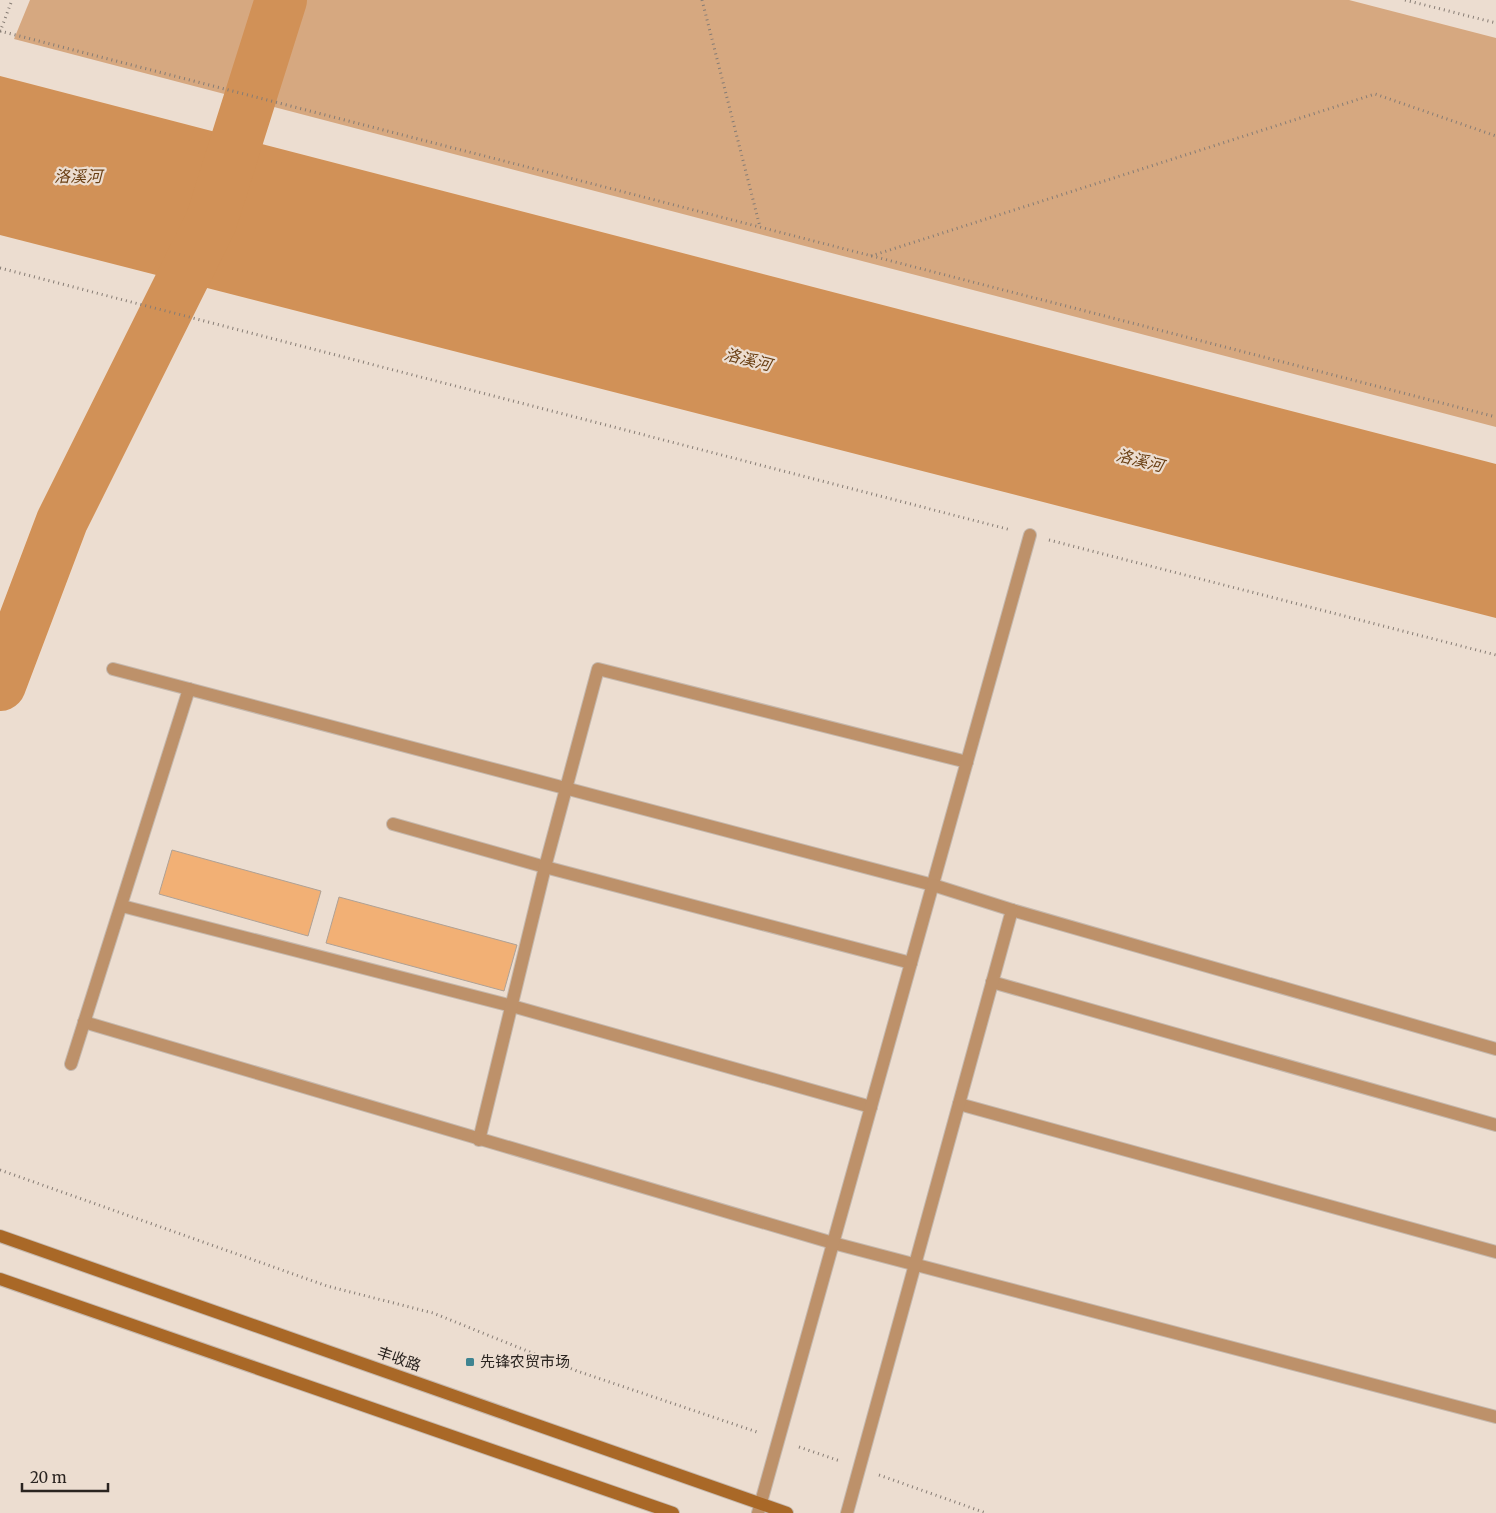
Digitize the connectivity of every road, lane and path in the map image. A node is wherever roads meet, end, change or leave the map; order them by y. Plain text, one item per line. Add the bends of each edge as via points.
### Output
1 (12, 0) edge
2 (702, 0) edge
3 (1405, 0) edge
4 (1496, 23) edge
5 (0, 32) edge
6 (1496, 136) edge
7 (760, 227) junction
8 (871, 256) junction
9 (0, 268) edge
10 (1496, 417) edge
11 (1030, 535) junction
12 (1496, 655) edge
13 (113, 669) dead end
14 (189, 689) junction
15 (967, 762) junction
16 (566, 788) junction
17 (393, 824) dead end
18 (545, 868) junction
19 (933, 885) junction
20 (122, 906) junction
21 (1012, 910) junction
22 (911, 963) junction
23 (992, 982) junction
24 (512, 1006) junction
25 (84, 1022) junction
26 (1496, 1050) edge
27 (72, 1064) dead end
28 (959, 1104) junction
29 (871, 1107) junction
30 (1496, 1125) edge
31 (479, 1140) junction
32 (0, 1170) edge
33 (0, 1236) edge
34 (833, 1243) junction
35 (1496, 1252) edge
36 (915, 1263) junction
37 (0, 1279) edge
38 (1496, 1417) edge
39 (778, 1440) junction
40 (859, 1468) junction
41 (759, 1508) edge
42 (674, 1513) edge
43 (787, 1513) edge
44 (847, 1513) edge
45 (986, 1513) edge

1 - 5 path, bridge
2 - 7 path
3 - 4 path
5 - 7 path
6 - 8 path via 1375,94
7 - 8 path
8 - 10 path
9 - 11 path
11 - 12 path
11 - 15 street
13 - 14 street
14 - 16 street
14 - 20 street
15 - 16 street via 598,669
15 - 19 street
16 - 18 street
16 - 19 street
17 - 18 street
18 - 22 street
18 - 24 street
19 - 21 street
19 - 22 street
20 - 24 street
20 - 25 street
21 - 23 street
21 - 26 street
22 - 29 street
23 - 28 street
23 - 30 street
24 - 29 street
24 - 31 street
25 - 27 street
25 - 31 street
28 - 35 street
28 - 36 street
29 - 34 street
31 - 34 street
32 - 39 path via 327,1286 434,1313 578,1371
33 - 41 main road, 丰收路
34 - 36 street
34 - 39 street
36 - 38 street
36 - 40 street
37 - 42 main road
39 - 40 path
39 - 41 street
40 - 44 street
40 - 45 path
41 - 43 main road, 丰收路

